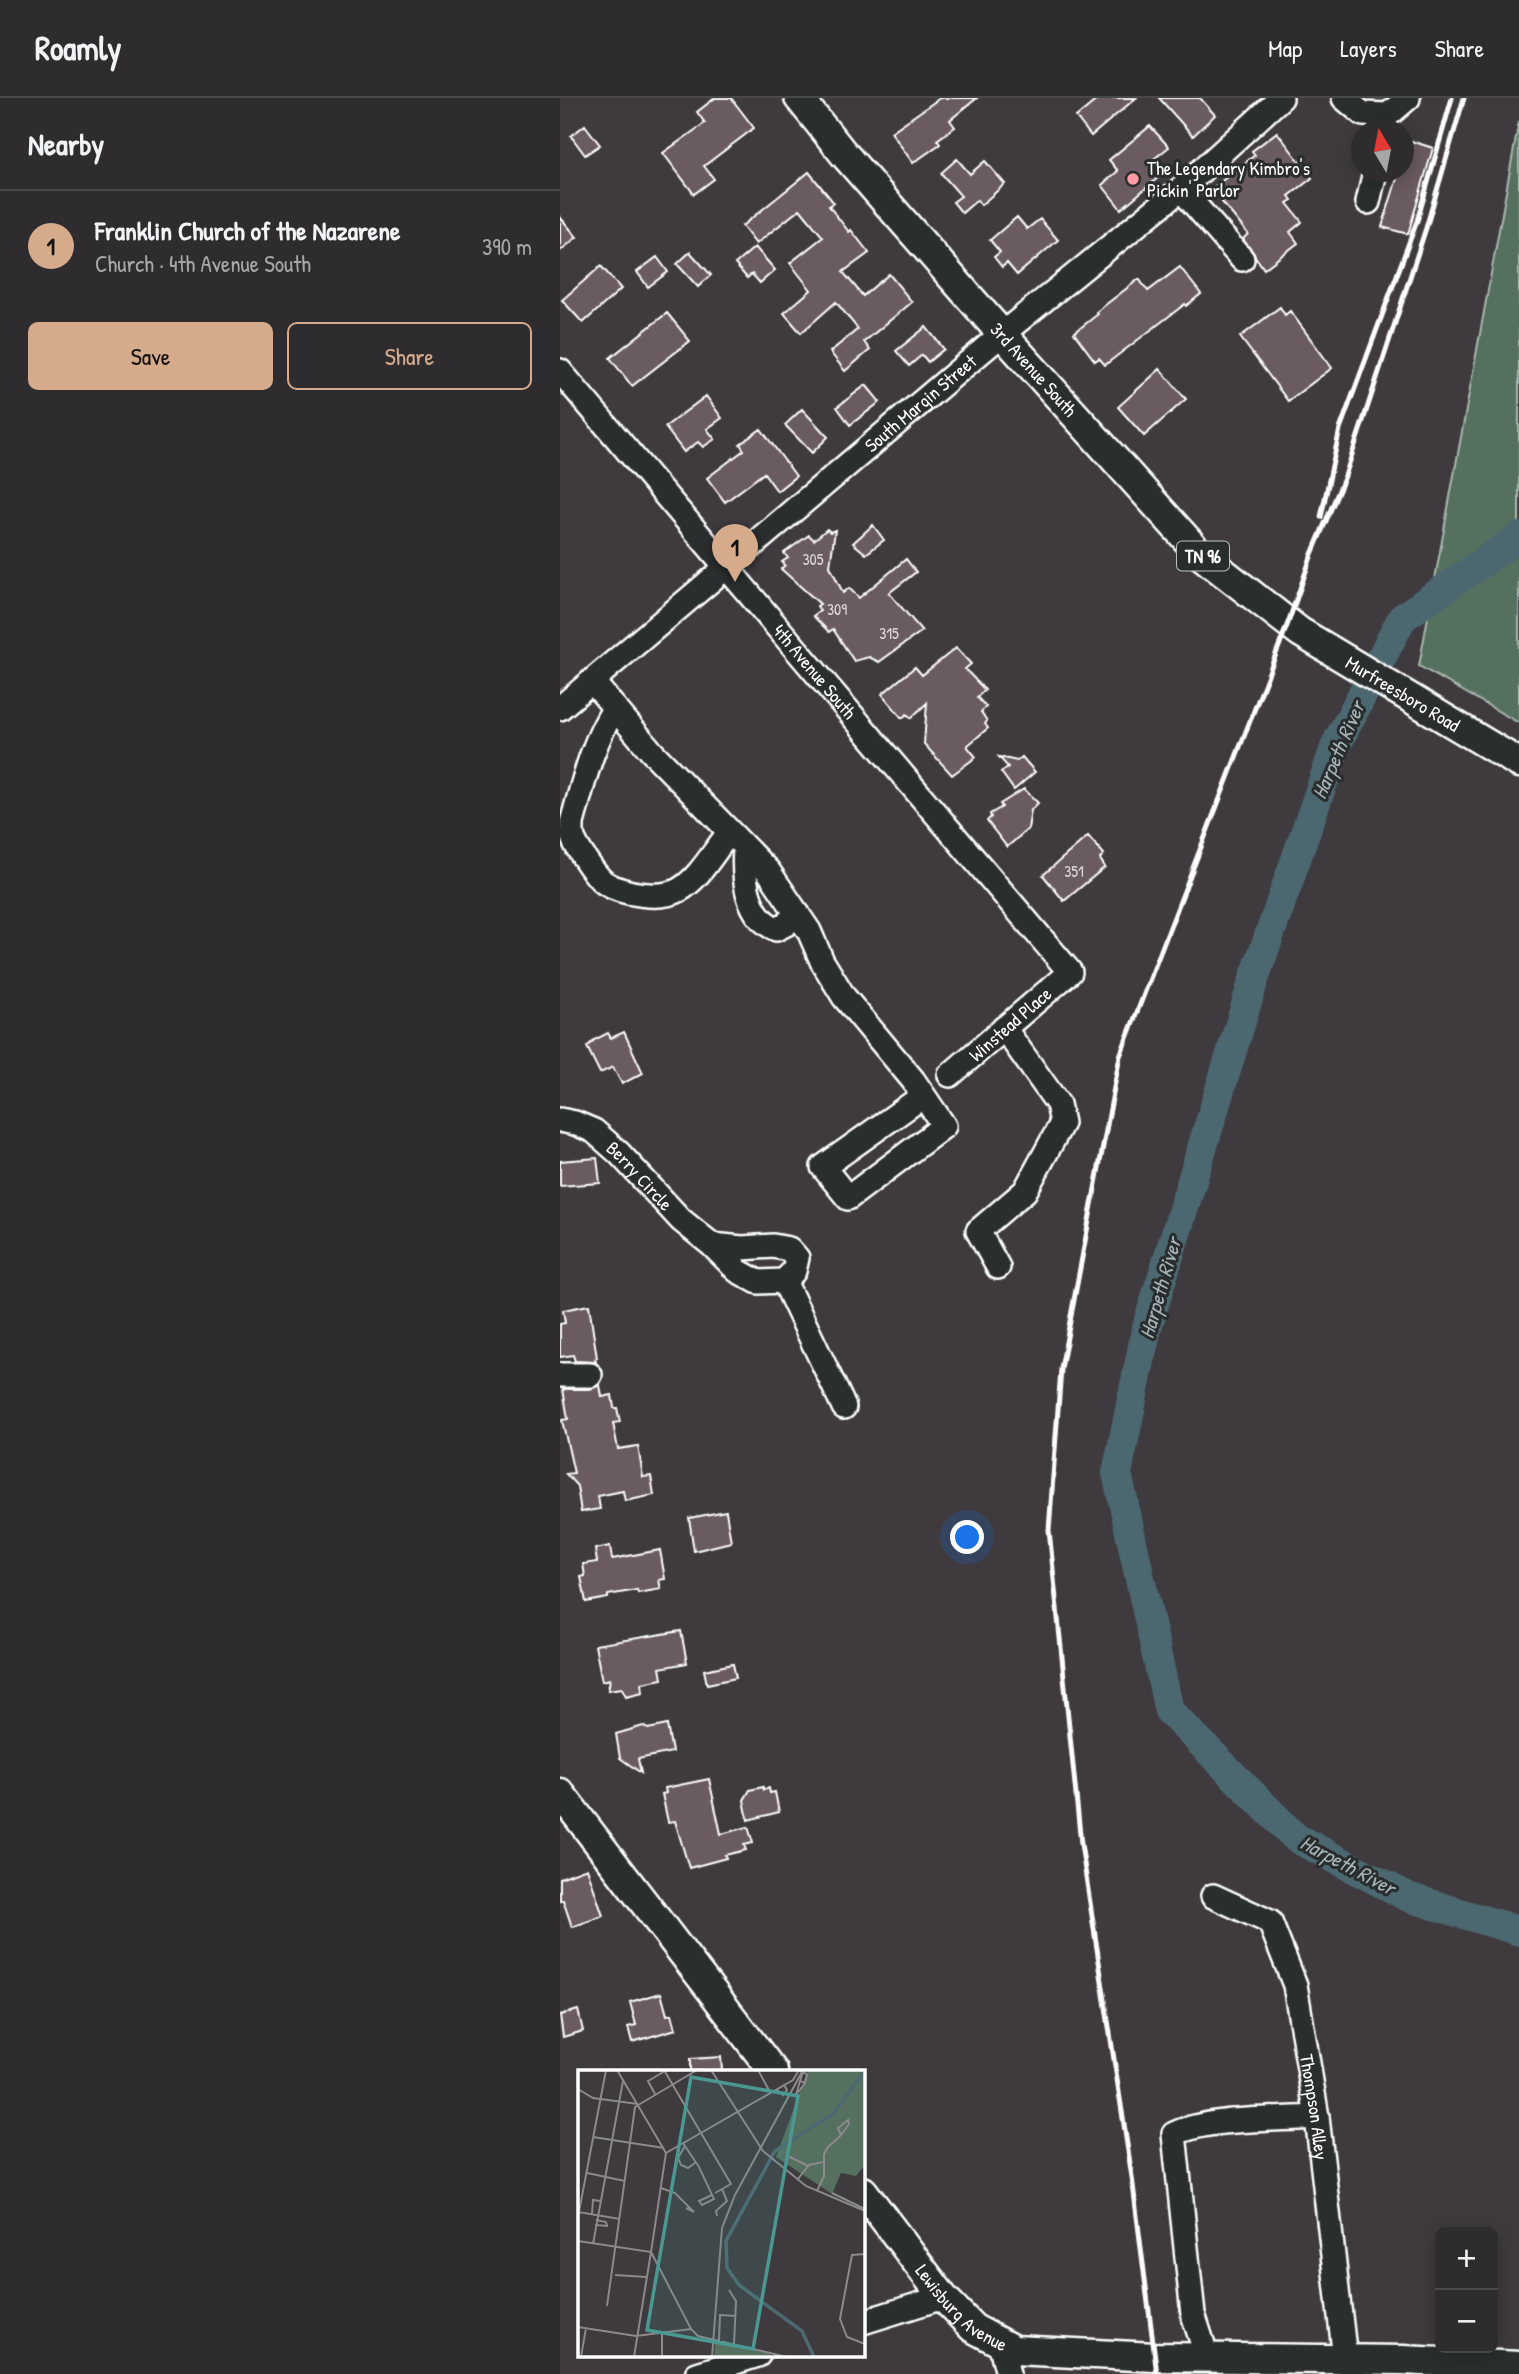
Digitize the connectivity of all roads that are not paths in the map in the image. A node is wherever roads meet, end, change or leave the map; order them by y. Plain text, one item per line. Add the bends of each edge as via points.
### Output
1 (799, 98) edge
2 (1344, 98) edge
3 (1408, 98) edge
4 (1273, 101) edge
5 (1377, 119) edge
6 (1389, 119) edge
7 (1373, 182) edge
8 (1181, 189) junction
9 (1368, 202) dead end
10 (1242, 259) dead end
11 (1002, 334) junction
12 (560, 371) edge
13 (726, 566) junction
14 (1294, 627) joint
15 (592, 681) junction
16 (560, 708) edge
17 (615, 708) junction
18 (1519, 763) edge
19 (737, 841) junction
20 (798, 914) junction
21 (1070, 972) joint
22 (1004, 1028) junction
23 (950, 1075) dead end
24 (923, 1096) junction
25 (560, 1120) edge
26 (712, 1245) junction
27 (998, 1267) dead end
28 (784, 1281) junction
29 (560, 1375) edge
30 (590, 1375) dead end
31 (844, 1407) dead end
32 (560, 1793) edge
33 (1213, 1896) dead end
34 (772, 2070) edge
35 (1317, 2117) junction
36 (864, 2192) edge
37 (943, 2297) junction
38 (864, 2322) edge
39 (1000, 2342) junction
40 (755, 2356) edge
41 (1207, 2357) junction
42 (1345, 2359) junction
43 (1519, 2366) edge
44 (696, 2374) edge
45 (1008, 2374) edge

1 - 11 main road, 3rd Avenue South / TN 96
2 - 5 street
3 - 6 street
4 - 8 street, South Margin Street
7 - 9 street
8 - 10 street
8 - 11 street, South Margin Street
11 - 13 street, South Margin Street
11 - 14 main road, 3rd Avenue South / TN 96 via 1201,555
12 - 13 street, 4th Avenue South
13 - 15 street, South Margin Street
13 - 21 street, 4th Avenue South
14 - 18 main road, Murfreesboro Road / TN 96
15 - 16 street, South Margin Street
15 - 17 street
17 - 19 street
17 - 19 street via 595,747 572,823 576,845 603,882 636,894 671,894 694,880 713,852
19 - 20 street via 769,872
19 - 20 street via 746,888 768,925 776,929
20 - 24 street via 844,997
21 - 22 street, Winstead Place
22 - 23 street, Winstead Place
22 - 27 street via 1058,1104 1062,1123 1024,1191 978,1231
24 - 24 street via 944,1126 848,1198 823,1167
25 - 26 street, Berry Circle via 594,1131 681,1220
26 - 28 street, Berry Circle via 738,1271 758,1282
26 - 28 street via 789,1249 797,1258 794,1271
28 - 31 street
29 - 30 street
32 - 34 main road
33 - 35 street, Thompson Alley via 1270,1922 1295,1985
35 - 41 street via 1187,2127 1174,2134 1193,2314
35 - 42 street, Thompson Alley
36 - 37 main road, Lewisburg Avenue
37 - 38 street
37 - 39 main road, Lewisburg Avenue via 973,2328
39 - 41 main road, Lewisburg Avenue via 1014,2350
39 - 45 street
40 - 44 street
41 - 42 main road, Lewisburg Avenue
42 - 43 main road, Lewisburg Avenue

